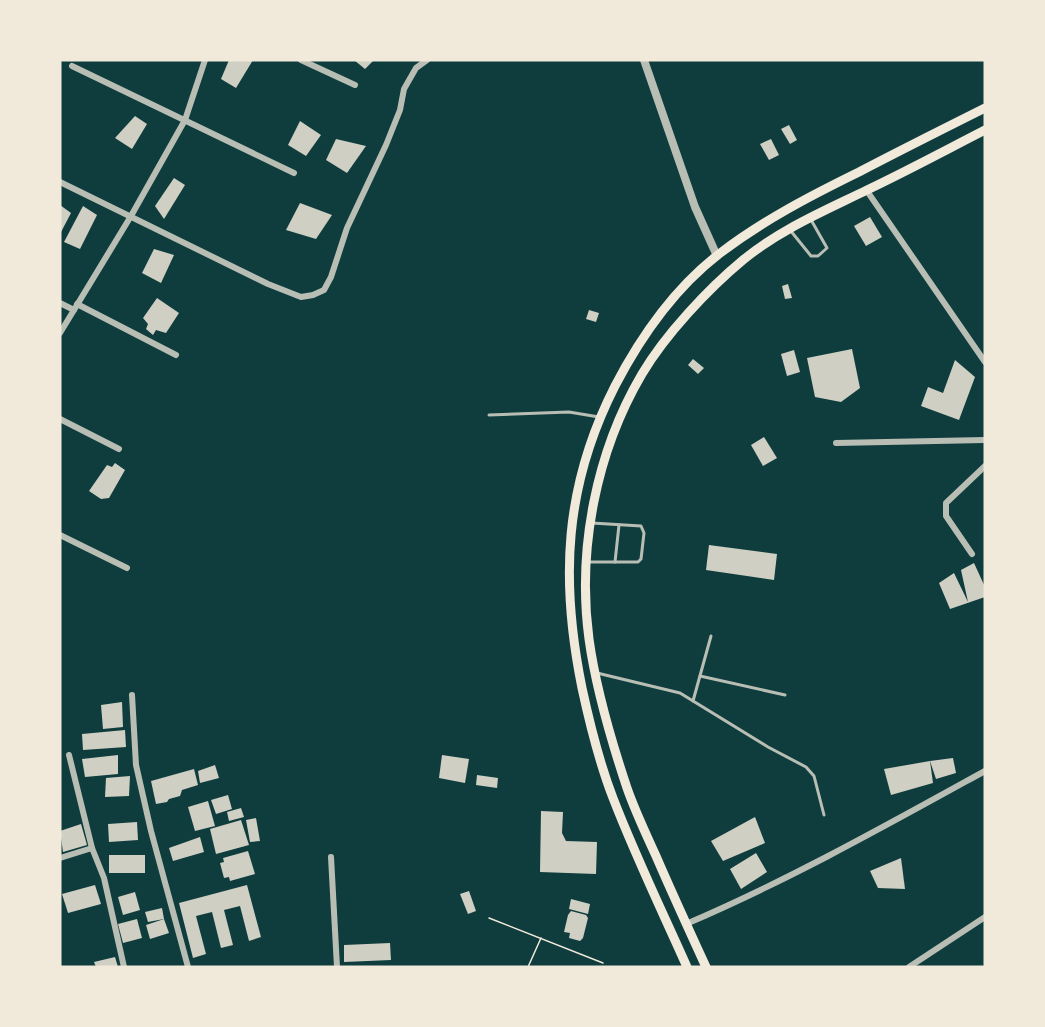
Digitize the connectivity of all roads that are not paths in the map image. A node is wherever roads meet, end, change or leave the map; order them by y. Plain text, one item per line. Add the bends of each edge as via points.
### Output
1 (206, 60) edge
2 (301, 60) edge
3 (427, 60) edge
4 (644, 60) edge
5 (72, 66) dead end
6 (355, 85) dead end
7 (985, 108) edge
8 (185, 120) junction
9 (985, 130) edge
10 (294, 173) dead end
11 (60, 182) edge
12 (867, 191) junction
13 (131, 216) junction
14 (809, 217) junction
15 (789, 229) junction
16 (717, 256) junction
17 (60, 303) edge
18 (76, 307) junction
19 (60, 333) edge
20 (176, 355) dead end
21 (985, 362) edge
22 (489, 415) dead end
23 (601, 417) junction
24 (60, 419) edge
25 (985, 440) edge
26 (837, 443) dead end
27 (119, 449) dead end
28 (985, 466) edge
29 (590, 523) junction
30 (619, 525) junction
31 (60, 535) edge
32 (972, 554) dead end
33 (587, 562) junction
34 (615, 562) junction
35 (127, 568) dead end
36 (711, 636) dead end
37 (595, 672) junction
38 (700, 676) junction
39 (132, 695) dead end
40 (785, 695) dead end
41 (693, 701) junction
42 (69, 755) dead end
43 (985, 771) edge
44 (824, 814) dead end
45 (92, 848) junction
46 (331, 857) dead end
47 (60, 858) edge
48 (985, 918) edge
49 (686, 924) junction
50 (124, 967) edge
51 (188, 967) edge
52 (337, 967) edge
53 (687, 967) edge
54 (706, 967) edge
55 (909, 967) edge

1 - 8 street
2 - 6 street
3 - 13 street via 416,68 404,89 390,136 347,228 324,290 301,297
4 - 16 street via 695,207
5 - 8 street
7 - 16 main road via 790,207
8 - 10 street
8 - 13 street
9 - 12 main road
11 - 13 street
12 - 14 main road
12 - 21 street
13 - 18 street
14 - 15 main road
14 - 15 lane via 827,248 818,256 811,256
15 - 29 main road via 708,291 642,374 617,426
16 - 23 main road via 685,286 655,323 625,368
17 - 18 street
18 - 19 street
18 - 20 street
22 - 23 lane via 569,412
23 - 53 main road via 576,496 569,545 569,592 579,672 612,796
24 - 27 street
25 - 26 street
28 - 32 street via 946,503 945,509
29 - 30 lane
29 - 33 main road
30 - 34 lane
30 - 34 lane via 641,526 644,533 638,562
31 - 35 street
33 - 34 lane
33 - 37 main road via 586,601
36 - 38 lane
37 - 41 lane via 672,689
37 - 49 main road via 628,791
38 - 40 lane
38 - 41 lane
39 - 51 street via 136,765
41 - 44 lane via 806,767 814,776
42 - 45 street
43 - 49 street via 824,859
45 - 47 street
45 - 50 street via 104,878
46 - 52 street
48 - 55 street
49 - 54 main road

